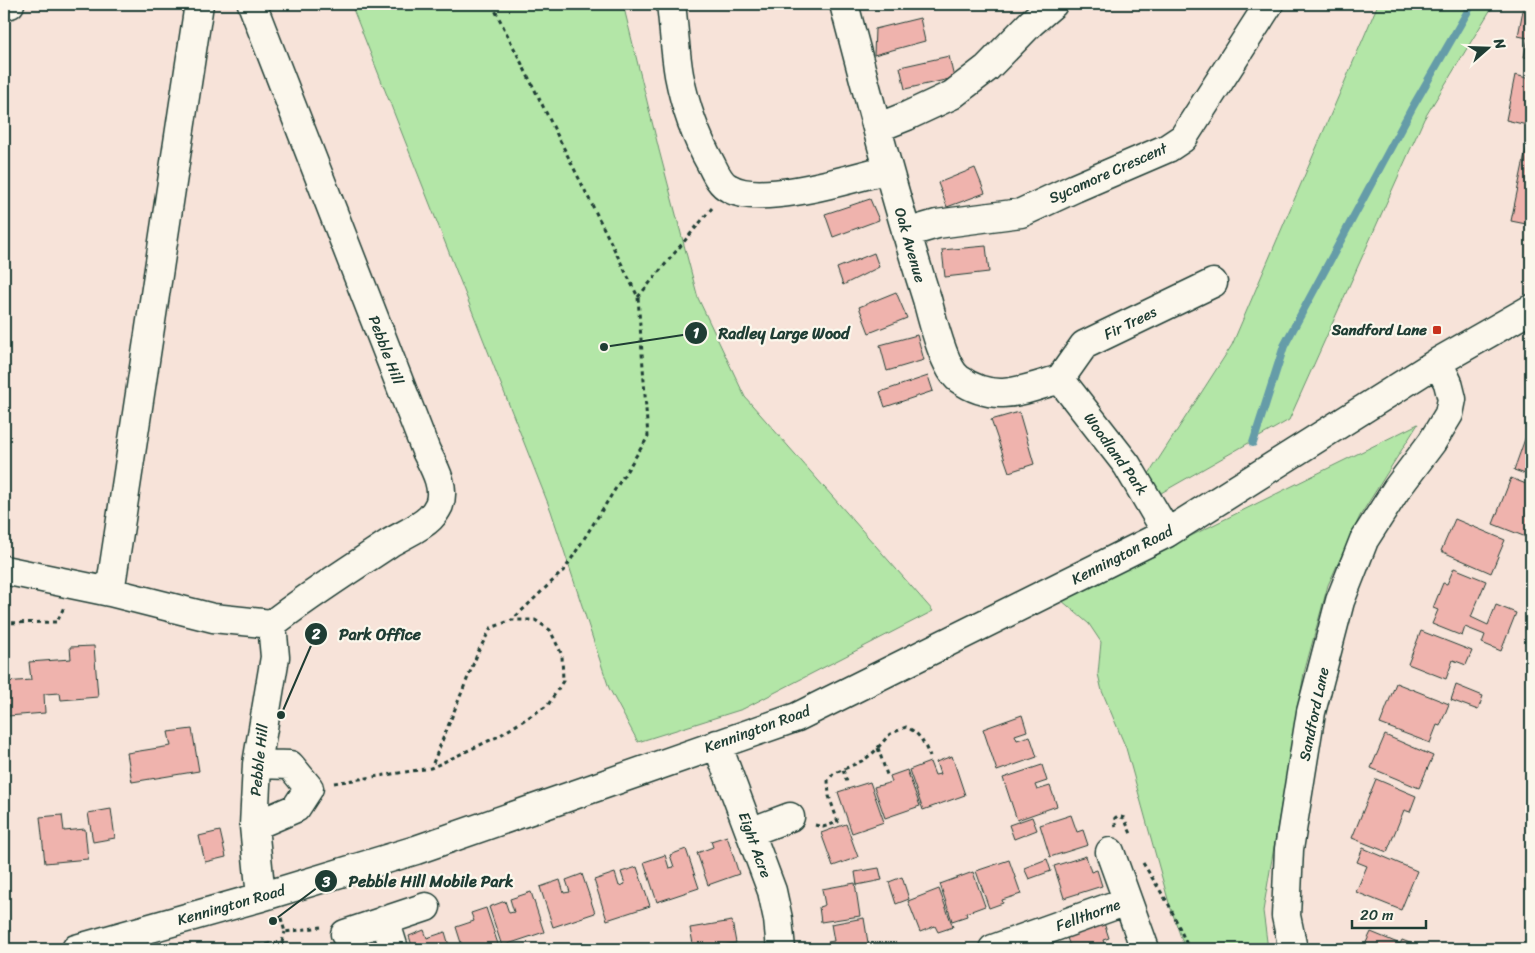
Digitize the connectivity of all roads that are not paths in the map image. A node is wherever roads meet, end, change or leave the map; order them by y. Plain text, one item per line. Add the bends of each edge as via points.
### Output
1 (10, 4) edge
2 (199, 4) edge
3 (252, 4) edge
4 (671, 4) edge
5 (844, 4) edge
6 (1052, 4) edge
7 (1270, 4) edge
8 (4, 6) edge
9 (877, 128) junction
10 (888, 169) junction
11 (906, 233) junction
12 (1213, 283) dead end
13 (1531, 308) edge
14 (1438, 362) junction
15 (1060, 379) junction
16 (1166, 533) junction
17 (4, 570) edge
18 (110, 592) junction
19 (272, 624) junction
20 (717, 744) junction
21 (257, 764) junction
22 (790, 817) road end
23 (254, 826) junction
24 (750, 832) junction
25 (1110, 852) dead end
26 (261, 897) junction
27 (1127, 901) junction
28 (426, 907) dead end
29 (385, 920) junction
30 (345, 934) road end
31 (76, 949) edge
32 (394, 949) edge
33 (781, 949) edge
34 (993, 949) edge
35 (1145, 949) edge
36 (1293, 949) edge

1 - 8 street
2 - 18 street
3 - 19 street, Pebble Hill via 441,492 431,517 300,602
4 - 10 street via 679,75 688,110 701,146 717,176 728,188 750,195 786,192
5 - 9 street, Oak Avenue
6 - 9 street via 987,68 952,95
7 - 11 street, Sycamore Crescent via 1183,138 1168,148 1021,213 937,224
9 - 10 street, Oak Avenue
10 - 11 street, Oak Avenue
11 - 15 street, Oak Avenue via 945,358 956,377 976,390 994,393 1016,392
12 - 15 street, Fir Trees via 1084,345
13 - 14 street, Kennington Road
14 - 16 street, Kennington Road
14 - 36 street, Sandford Lane via 1452,398 1449,414 1364,540 1340,601 1311,712 1289,849 1286,916
15 - 16 street, Woodland Park via 1127,465
16 - 20 street, Kennington Road via 797,717
17 - 18 street
18 - 19 street via 213,618
19 - 21 street, Pebble Hill via 275,657
20 - 24 street, Eight Acre
20 - 26 street, Kennington Road via 416,850
21 - 23 street, Pebble Hill
21 - 23 street via 290,765 309,788 296,808
22 - 24 street
23 - 26 street, Pebble Hill
24 - 33 street, Eight Acre via 772,892
25 - 27 street, Fellthorne
26 - 31 street, Kennington Road
27 - 34 street, Fellthorne
27 - 35 street, Fellthorne
28 - 29 street
29 - 30 street
29 - 32 street

